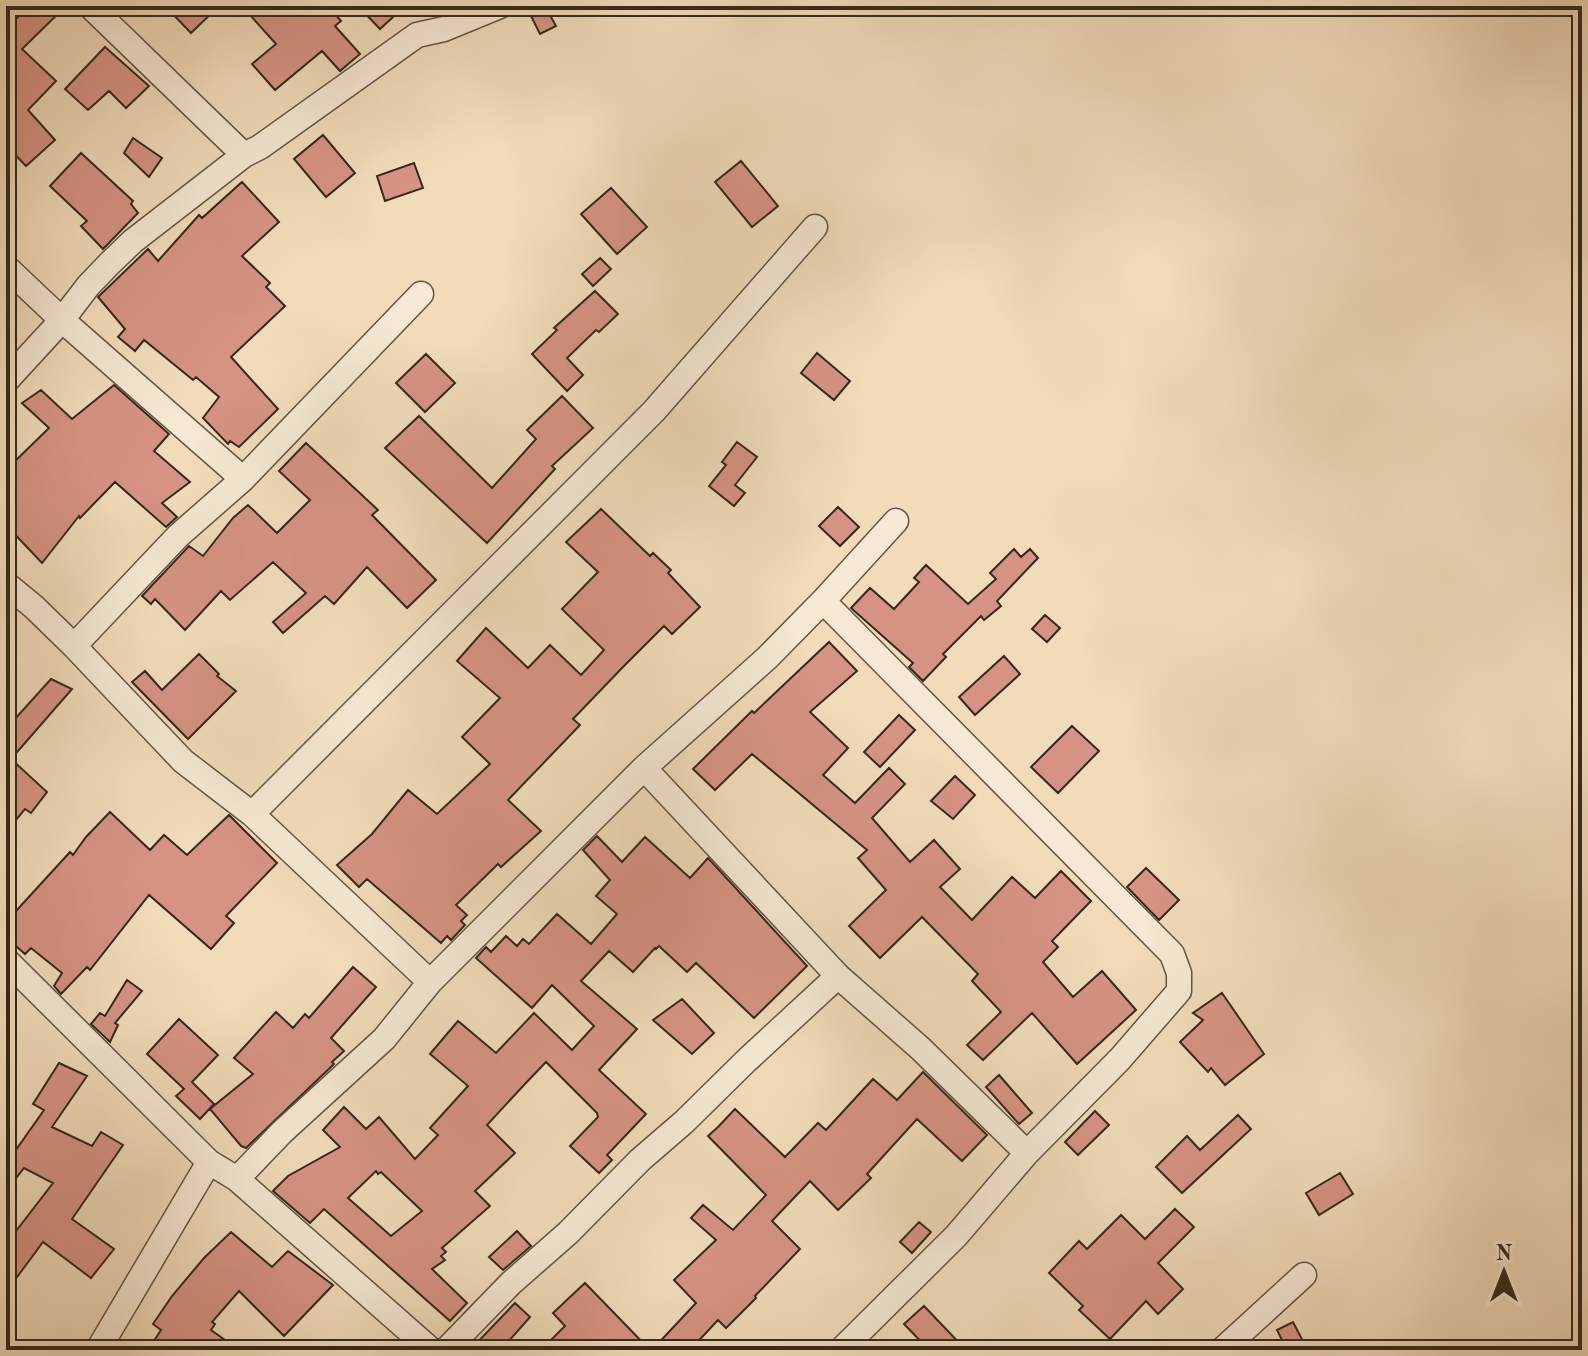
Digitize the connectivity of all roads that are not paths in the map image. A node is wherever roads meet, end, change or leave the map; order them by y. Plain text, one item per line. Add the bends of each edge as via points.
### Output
1 (90, 6) edge
2 (500, 6) edge
3 (244, 155) junction
4 (815, 227) dead end
5 (6, 267) edge
6 (421, 294) dead end
7 (62, 320) junction
8 (6, 381) edge
9 (243, 479) junction
10 (896, 521) dead end
11 (6, 584) edge
12 (823, 601) junction
13 (74, 646) junction
14 (644, 768) junction
15 (252, 814) junction
16 (8, 965) edge
17 (838, 976) junction
18 (430, 982) junction
19 (1027, 1153) junction
20 (209, 1162) junction
21 (237, 1179) junction
22 (1304, 1275) dead end
23 (98, 1350) edge
24 (431, 1350) edge
25 (446, 1350) edge
26 (841, 1350) edge
27 (1222, 1350) edge

1 - 3 street
2 - 3 street via 417,35
3 - 7 street via 133,241
4 - 15 street via 654,411
5 - 7 street
6 - 9 street
7 - 8 street
7 - 9 street
9 - 13 street via 178,536
10 - 12 street
11 - 13 street
12 - 14 street
12 - 19 street via 1172,954 1179,991
13 - 15 street via 183,761
14 - 17 street
14 - 18 street
15 - 18 street
16 - 20 street
17 - 19 street
17 - 25 street
18 - 21 street via 384,1039
19 - 26 street via 956,1236
20 - 21 street
20 - 23 street
21 - 24 street
22 - 27 street

